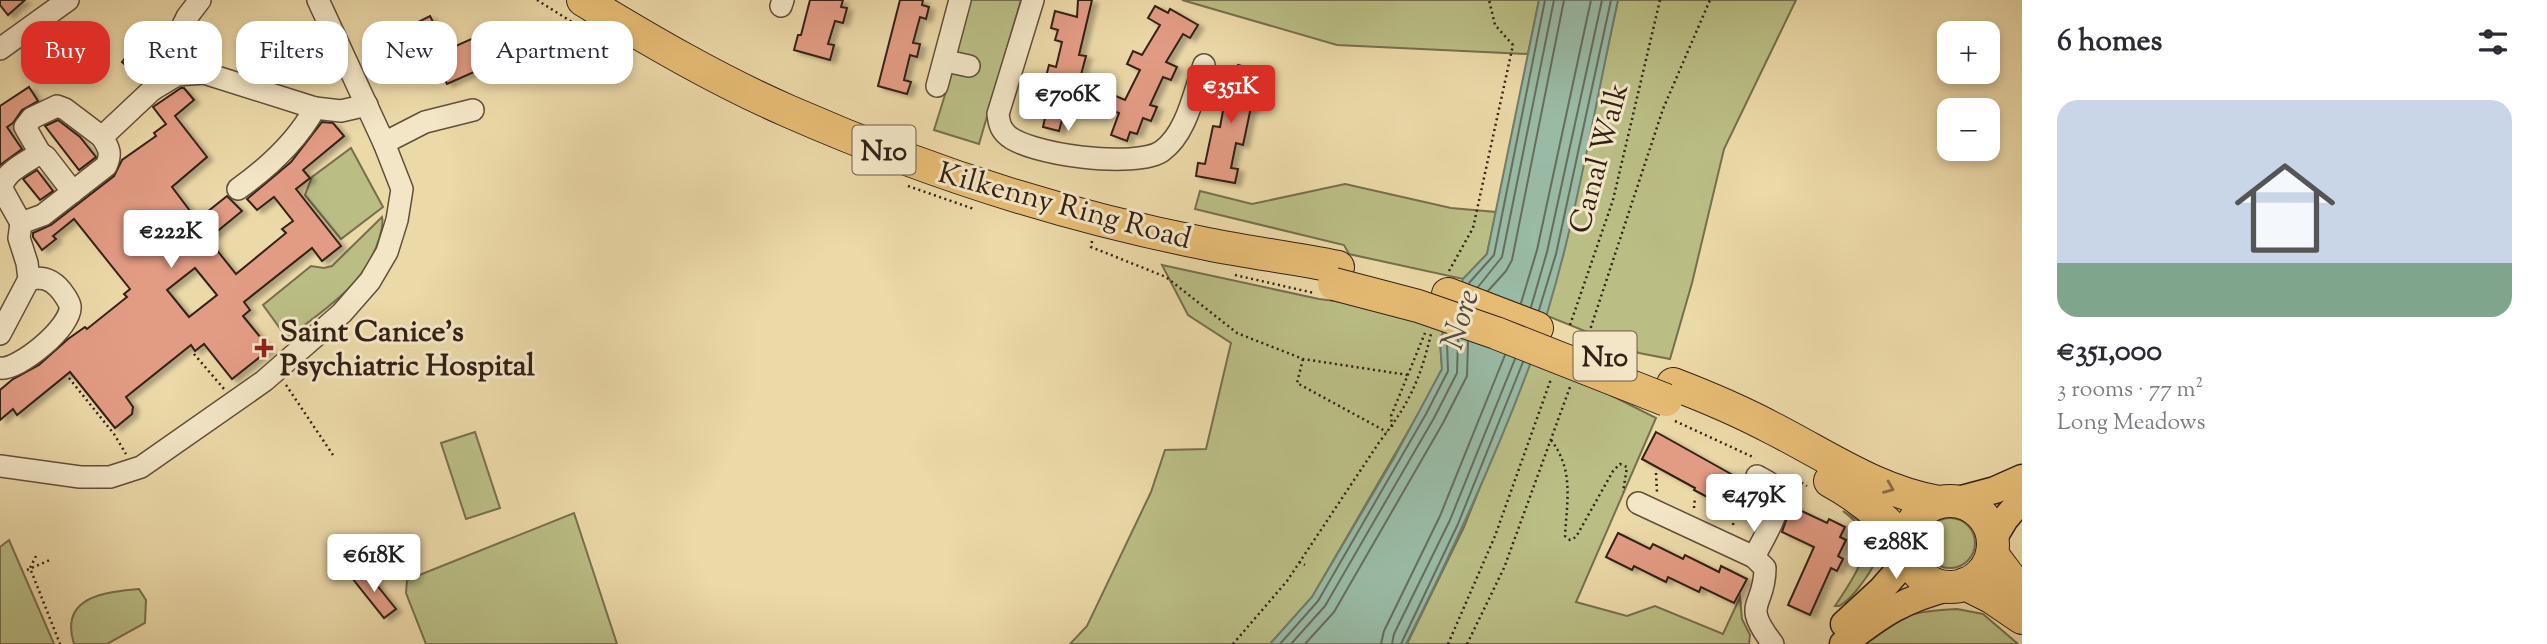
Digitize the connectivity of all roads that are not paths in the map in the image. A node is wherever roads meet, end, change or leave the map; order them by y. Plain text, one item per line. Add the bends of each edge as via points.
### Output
1 (68, 0) edge
2 (200, 0) edge
3 (318, 0) edge
4 (583, 0) edge
5 (960, 0) edge
6 (1033, 0) edge
7 (0, 49) edge
8 (946, 61) junction
9 (1204, 65) dead end
10 (969, 66) dead end
11 (937, 86) dead end
12 (152, 90) junction
13 (367, 105) junction
14 (315, 108) junction
15 (473, 110) dead end
16 (102, 137) junction
17 (384, 143) junction
18 (40, 153) junction
19 (238, 190) dead end
20 (73, 192) junction
21 (21, 223) junction
22 (29, 279) junction
23 (0, 334) edge
24 (0, 368) edge
25 (1670, 392) junction
26 (0, 466) edge
27 (1757, 476) dead end
28 (2022, 478) edge
29 (2022, 499) edge
30 (1639, 501) road end
31 (1947, 501) junction
32 (1992, 547) junction
33 (1908, 551) junction
34 (1754, 557) junction
35 (1959, 586) junction
36 (2022, 594) edge
37 (2022, 618) edge
38 (1773, 644) edge
39 (1827, 644) edge
40 (1843, 644) edge

1 - 7 street
2 - 12 street
3 - 13 street
4 - 25 highway, Kilkenny Ring Road / N10, bridge via 662,47 787,110 920,164 996,190 1207,244 1293,275 1336,275
5 - 8 street
6 - 9 street via 998,114 1007,136 1020,143 1108,160 1144,159 1160,153 1180,130
8 - 10 street
8 - 11 street
12 - 14 street via 177,75 204,74
12 - 16 street
13 - 14 street via 341,111
13 - 17 street
14 - 19 street via 303,130
15 - 17 street via 425,122
16 - 18 street via 57,106 25,127
16 - 20 street via 110,151 106,166
17 - 26 street via 402,189 387,252 370,281 342,313 276,371 135,468 110,477
18 - 20 street
18 - 21 street via 2,184
20 - 21 street via 43,215
21 - 22 street via 19,238
22 - 23 street
22 - 24 street via 41,277 61,289 70,306 68,317 60,331 20,362
25 -> 31 highway, Kilkenny Ring Road / N10 via 1772,427 1912,498
25 - 33 highway, Kilkenny Ring Road / N10 via 1851,493 1891,525
27 - 34 street via 1773,486 1779,502
28 - 31 main road via 1995,490
29 - 32 main road via 2005,519
30 - 34 street
31 - 32 highway, N10 via 1980,513 1989,525
31 - 33 highway via 1926,508 1915,518
32 - 35 highway via 1986,567
32 - 36 highway, N10
33 - 35 highway, N10 via 1915,570 1925,579
33 - 39 main road
34 - 38 street via 1765,568 1765,583 1755,604 1756,619
35 - 37 highway, N10 via 1991,597
35 - 40 main road via 1919,595 1879,616

